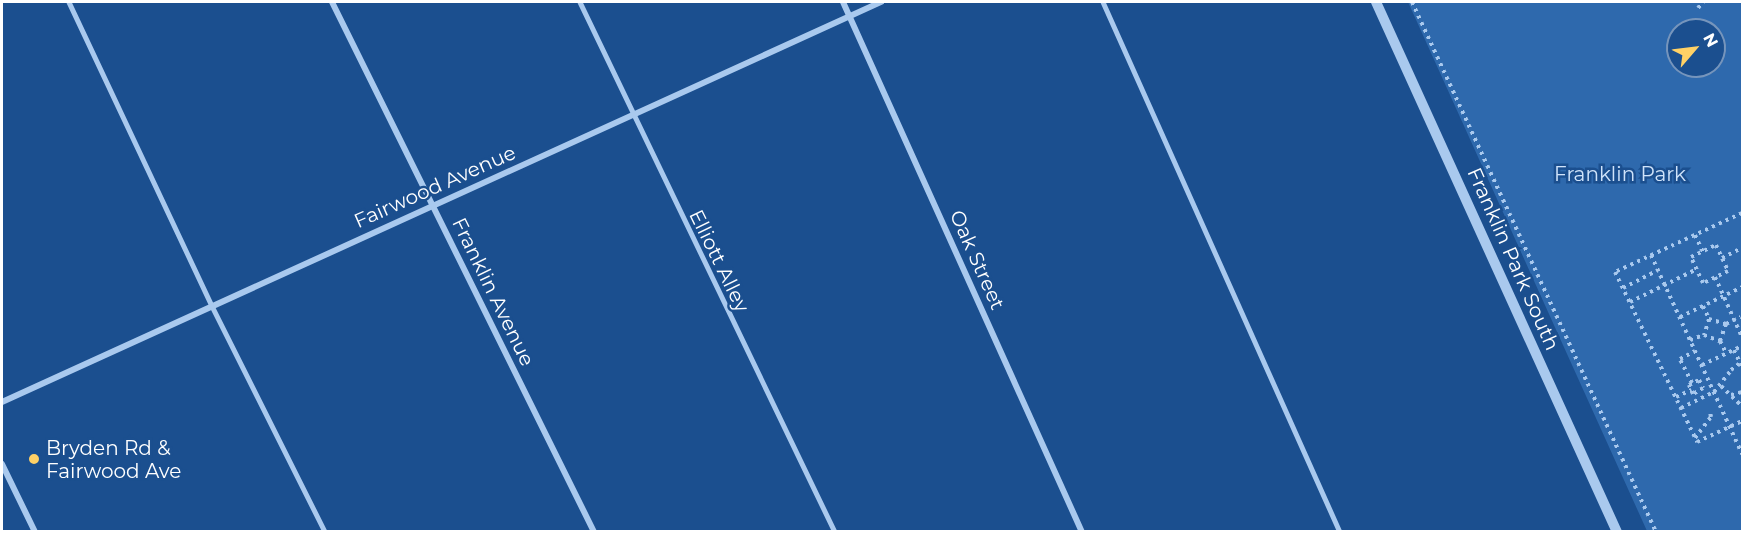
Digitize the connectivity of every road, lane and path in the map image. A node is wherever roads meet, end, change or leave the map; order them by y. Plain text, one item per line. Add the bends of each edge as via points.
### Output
1 (69, 2) edge
2 (332, 2) edge
3 (580, 2) edge
4 (843, 2) edge
5 (881, 2) edge
6 (1103, 2) edge
7 (1376, 2) edge
8 (1412, 2) edge
9 (1703, 2) edge
10 (1698, 8) dead end
11 (850, 16) junction
12 (632, 116) junction
13 (433, 206) junction
14 (1742, 213) edge
15 (1695, 235) junction
16 (1743, 248) edge
17 (1703, 252) junction
18 (1651, 255) junction
19 (1722, 258) junction
20 (1697, 269) junction
21 (1658, 270) junction
22 (1714, 277) junction
23 (1665, 285) junction
24 (1743, 287) edge
25 (1623, 288) junction
26 (1724, 296) junction
27 (1630, 302) junction
28 (212, 306) junction
29 (1703, 306) junction
30 (1743, 311) edge
31 (1680, 317) junction
32 (1741, 317) edge
33 (1709, 318) junction
34 (1735, 320) junction
35 (1726, 324) junction
36 (1704, 335) junction
37 (1743, 337) edge
38 (1690, 340) junction
39 (1720, 340) junction
40 (1743, 346) edge
41 (1734, 350) junction
42 (1695, 351) junction
43 (1726, 353) junction
44 (1702, 365) junction
45 (1741, 365) edge
46 (1692, 383) junction
47 (1721, 386) junction
48 (1690, 390) junction
49 (1714, 392) junction
50 (1743, 392) edge
51 (1731, 395) junction
52 (1676, 398) junction
53 (2, 402) edge
54 (1743, 406) edge
55 (1681, 408) junction
56 (1710, 412) dead end
57 (1743, 421) edge
58 (1730, 426) junction
59 (1695, 438) junction
60 (1743, 454) edge
61 (2, 464) edge
62 (35, 531) edge
63 (326, 531) edge
64 (594, 531) edge
65 (835, 531) edge
66 (1082, 531) edge
67 (1341, 531) edge
68 (1617, 531) edge
69 (1656, 531) edge

1 - 28 lane
2 - 13 street, Franklin Avenue
3 - 12 lane, Elliott Alley
4 - 11 street, Oak Street
5 - 11 street, Fairwood Avenue
6 - 67 lane
7 - 68 street, Franklin Park South
8 - 69 path
9 - 10 path
11 - 12 street, Fairwood Avenue
11 - 66 street, Oak Street
12 - 13 street, Fairwood Avenue
12 - 65 lane, Elliott Alley
13 - 28 street, Fairwood Avenue
13 - 64 street, Franklin Avenue
14 - 15 path
15 - 17 path
15 - 18 path
16 - 19 path
17 - 19 path via 1716,245
17 - 20 path via 1691,257
18 - 21 path
18 - 25 path via 1615,272
19 - 22 path via 1728,270
20 - 22 path via 1703,283
20 - 23 path
21 - 23 path
21 - 25 path
22 - 26 path
23 - 27 path
23 - 31 path
24 - 26 path
25 - 27 path
26 - 29 path
26 - 34 path
27 - 52 path
28 - 53 street, Fairwood Avenue
28 - 63 lane
29 - 31 path
29 - 33 path
30 - 32 path
31 - 38 path
32 - 34 path
33 - 35 path
33 - 36 path
34 - 35 path
34 - 37 path
35 - 39 path
36 - 38 path
36 - 39 path
38 - 42 path
39 - 43 path
40 - 41 path
41 - 43 path
41 - 45 path
42 - 44 path
42 - 46 path via 1680,359
43 - 44 path
44 - 49 path
45 - 47 path via 1724,378
46 - 48 path
46 - 48 path via 1699,380 1703,388 1693,394
47 - 49 path
47 - 51 path
48 - 52 path
49 - 55 path
49 - 58 path
50 - 51 path
51 - 54 path
52 - 55 path
55 - 59 path
56 - 59 path via 1711,417
57 - 58 path
58 - 59 path via 1697,442
58 - 60 path
61 - 62 street

